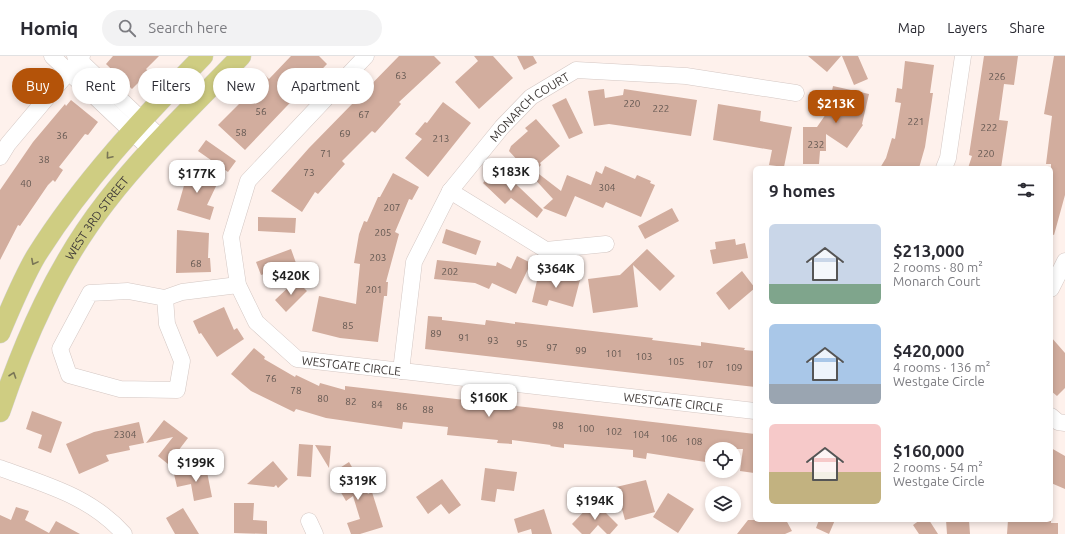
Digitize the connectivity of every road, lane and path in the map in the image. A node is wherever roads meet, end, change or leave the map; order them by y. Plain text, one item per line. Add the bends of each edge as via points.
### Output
1 (52, 56) edge
2 (203, 56) edge
3 (241, 56) edge
4 (366, 56) edge
5 (963, 56) edge
6 (76, 61) edge
7 (796, 93) dead end
8 (136, 125) junction
9 (156, 144) junction
10 (0, 157) edge
11 (945, 166) edge
12 (450, 191) junction
13 (606, 244) dead end
14 (1065, 261) edge
15 (238, 285) junction
16 (1053, 285) edge
17 (165, 298) junction
18 (0, 333) edge
19 (401, 371) junction
20 (753, 411) edge
21 (0, 412) edge
22 (1053, 418) edge
23 (1065, 423) edge
24 (0, 468) edge
25 (124, 534) edge

1 - 6 street
2 - 8 main road
3 - 9 main road, WEST 3RD STREET
4 - 15 street, WESTGATE CIRCLE via 248,181 231,237
5 - 11 street
6 - 8 street
6 - 10 street
7 - 12 street, MONARCH COURT via 686,76 576,70 531,97 502,127
8 - 9 street
8 -> 18 main road via 90,179 36,257
21 -> 9 main road, WEST 3RD STREET via 22,350 56,280 105,203
12 - 13 street via 546,250
12 - 19 street, MONARCH COURT via 414,262
14 - 16 street
15 - 17 street via 182,292
15 - 19 street, WESTGATE CIRCLE via 256,322 296,359
17 - 17 street via 128,291 90,293 60,349 69,375 120,390 177,390 182,361 167,324
19 - 20 street, WESTGATE CIRCLE
22 - 23 street
24 - 25 street via 85,502 107,516

